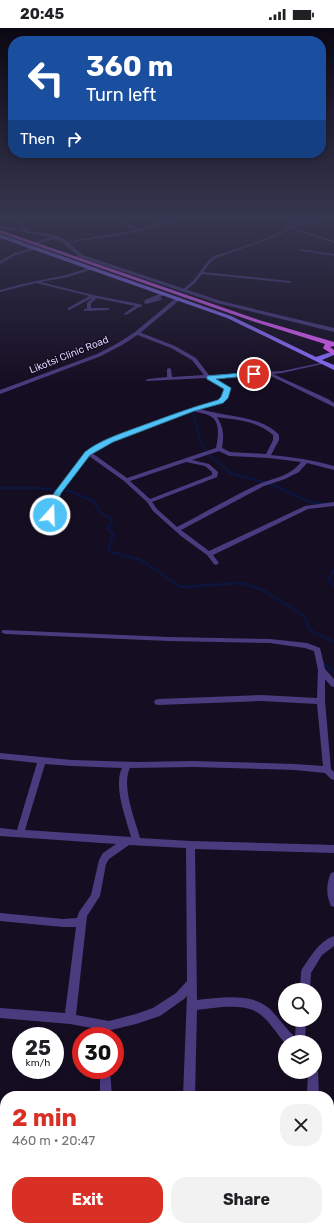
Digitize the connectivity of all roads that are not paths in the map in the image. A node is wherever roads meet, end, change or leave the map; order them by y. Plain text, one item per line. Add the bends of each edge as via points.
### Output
1 (82, 272) edge
2 (104, 272) edge
3 (112, 272) edge
4 (130, 272) edge
5 (202, 273) joint
6 (37, 282) junction
7 (290, 282) dead end
8 (184, 290) junction
9 (0, 291) edge
10 (165, 293) junction
11 (93, 296) junction
12 (158, 297) dead end
13 (179, 298) junction
14 (139, 305) junction
15 (148, 307) dead end
16 (69, 309) dead end
17 (108, 309) dead end
18 (126, 314) dead end
19 (334, 330) edge
20 (137, 333) junction
21 (330, 346) edge
22 (334, 353) edge
23 (314, 358) junction
24 (325, 363) junction
25 (334, 368) edge
26 (170, 369) dead end
27 (268, 373) junction
28 (209, 378) junction
29 (170, 379) junction
30 (148, 380) dead end
31 (0, 392) edge
32 (334, 405) edge
33 (192, 410) junction
34 (213, 415) junction
35 (218, 449) junction
36 (88, 453) junction
37 (268, 455) junction
38 (186, 460) junction
39 (305, 461) junction
40 (334, 468) edge
41 (126, 480) junction
42 (149, 501) junction
43 (334, 504) edge
44 (49, 518) dead end
45 (177, 529) junction
46 (209, 554) junction
47 (216, 563) dead end
48 (5, 632) dead end
49 (322, 670) junction
50 (334, 684) edge
51 (321, 701) junction
52 (158, 702) dead end
53 (0, 756) edge
54 (42, 760) junction
55 (127, 765) junction
56 (327, 770) junction
57 (334, 777) edge
58 (0, 832) edge
59 (20, 833) junction
60 (131, 841) junction
61 (190, 845) junction
62 (334, 849) edge
63 (334, 876) edge
64 (334, 903) edge
65 (0, 917) edge
66 (80, 922) junction
67 (334, 940) edge
68 (305, 983) edge
69 (191, 984) junction
70 (192, 1006) junction
71 (0, 1013) edge
72 (70, 1019) junction
73 (91, 1027) edge
74 (108, 1027) edge
75 (285, 1035) edge
76 (105, 1079) edge
77 (313, 1079) edge
78 (106, 1091) edge
79 (189, 1091) edge
80 (313, 1091) edge

1 - 6 street
2 - 10 main road
3 - 21 main road
4 - 8 street
5 - 7 street
5 - 8 street
6 - 9 street
6 - 11 street
8 - 19 street via 219,302
10 - 12 street
10 - 13 main road
11 - 14 street
11 - 16 street
11 - 17 street via 94,299 87,309
13 - 20 street, Likotsi Clinic Road
13 - 23 main road via 229,317
14 - 15 street
14 - 18 street
20 - 28 street via 173,347 194,359
20 - 31 street, Likotsi Clinic Road via 99,355
21 - 22 main road
21 - 23 main road
22 - 23 main road
23 - 24 main road
24 - 25 main road
24 - 27 street
26 - 29 street
27 - 28 street
27 - 32 street
28 - 29 street
28 - 33 street via 228,388 224,398 220,402
29 - 30 street
33 - 34 street
33 - 36 street via 110,440
34 - 35 street via 221,427
34 - 37 street via 252,422 273,431 276,440
35 - 37 street via 228,454
35 - 38 street
36 - 41 street
36 - 44 street via 58,493
37 - 39 street
38 - 41 street
38 - 42 street via 207,465 216,475
39 - 40 street
39 - 45 street via 297,471 262,485
41 - 42 street
42 - 45 street via 155,510
43 - 46 street via 307,507
45 - 46 street
46 - 47 street
48 - 49 street via 301,644 318,650
49 - 50 street
49 - 51 street
51 - 52 street via 261,698
51 - 56 street
53 - 54 street
54 - 55 street
54 - 59 street
55 - 56 street via 260,765
55 - 60 street via 122,773
56 - 57 street
58 - 59 street
59 - 60 street
60 - 61 street
60 - 66 street via 106,856 102,863 95,896
61 - 62 street
61 - 69 street
63 - 64 street
65 - 66 street via 62,923
66 - 72 street
67 - 68 street via 320,952 306,972
69 - 70 street
69 - 74 street via 180,996 156,1012
70 - 75 street via 244,1003 260,1008
70 - 79 street
71 - 72 street
72 - 73 street
76 - 78 street
77 - 80 street

